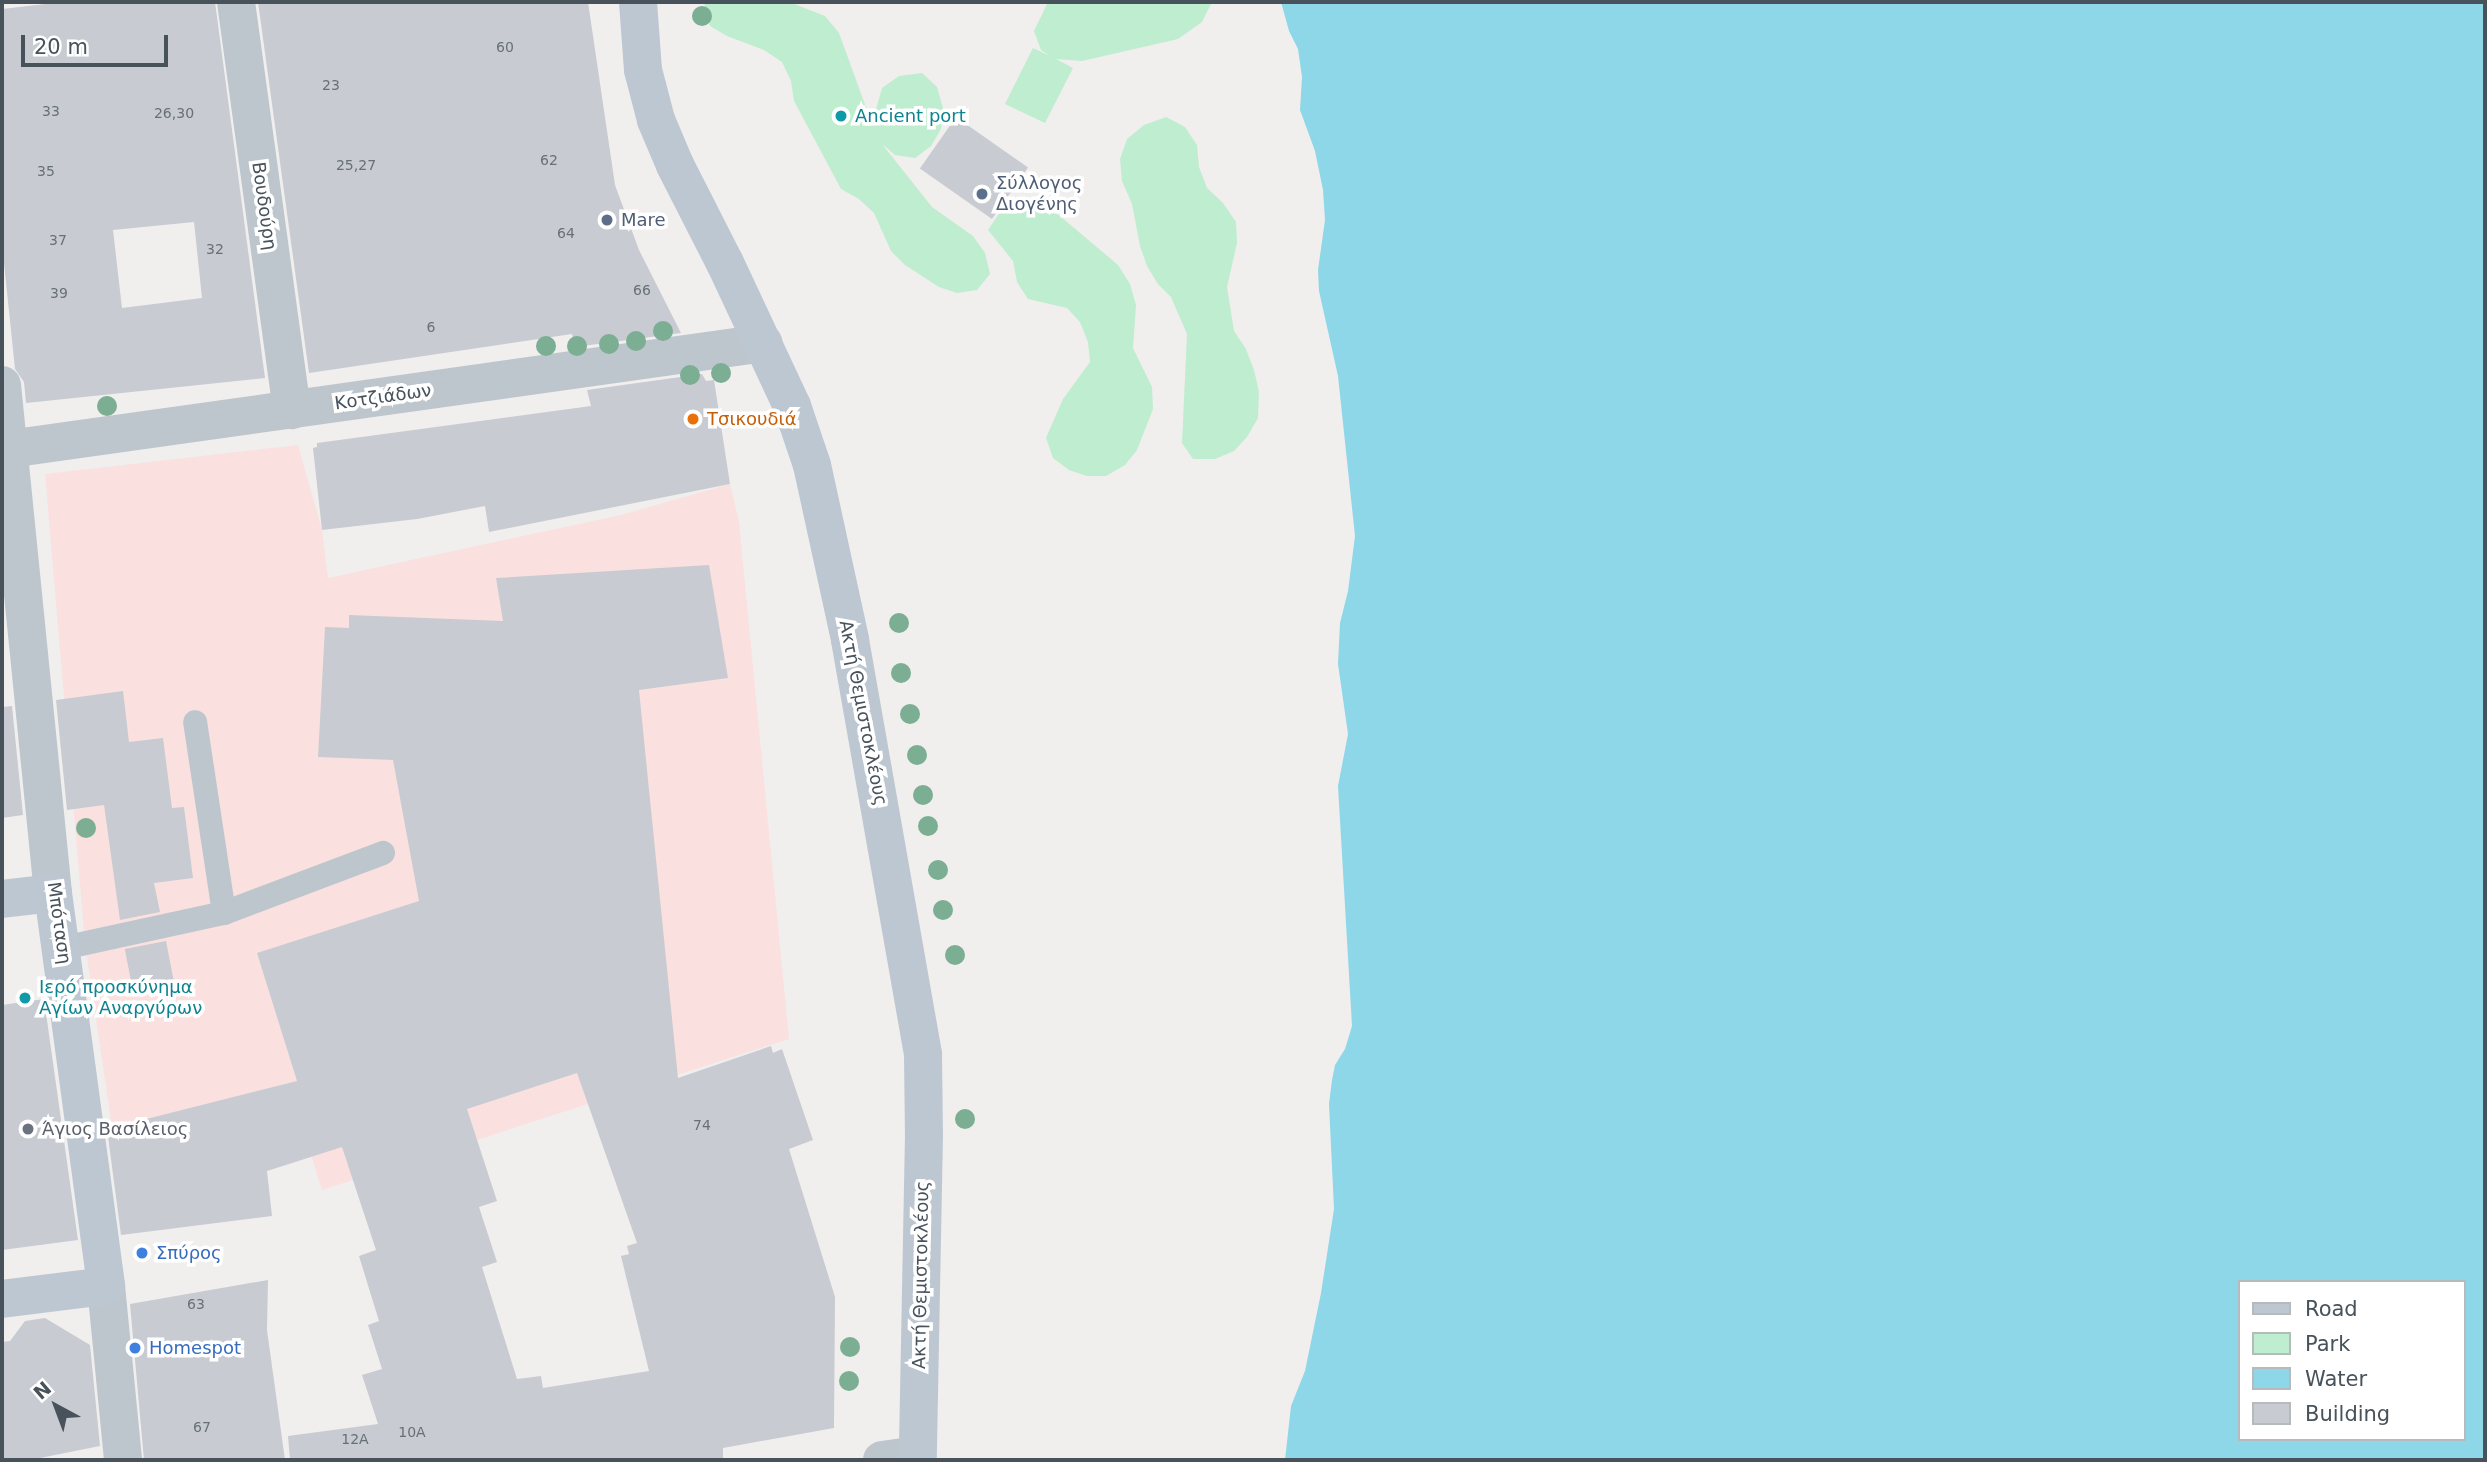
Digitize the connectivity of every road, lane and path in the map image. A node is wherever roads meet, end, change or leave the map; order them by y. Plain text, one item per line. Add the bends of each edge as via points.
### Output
1 (236, 2) edge
2 (638, 2) edge
3 (764, 342) junction
4 (2, 385) edge
5 (292, 410) junction
6 (6, 450) edge
7 (195, 722) dead end
8 (383, 853) dead end
9 (53, 893) junction
10 (2, 899) edge
11 (224, 913) junction
12 (63, 948) junction
13 (106, 1286) junction
14 (2, 1299) edge
15 (906, 1458) edge
16 (123, 1460) edge

1 - 5 street, Βουδούρη
2 - 3 main road, Ακτή Θεμιστοκλέους via 643,70 656,120
3 - 5 street, Κοτζιάδων
3 - 15 main road, Ακτή Θεμιστοκλέους via 792,406 825,524 887,839 923,1055 925,1134
4 - 6 street, Μπόταση
5 - 6 street, Κοτζιάδων
6 - 9 street, Μπόταση
7 - 11 lane
8 - 11 lane
9 - 10 main road
9 - 12 main road, Μπόταση
11 - 12 lane
12 - 13 main road, Μπόταση
13 - 14 main road
13 - 16 street, Μπόταση

